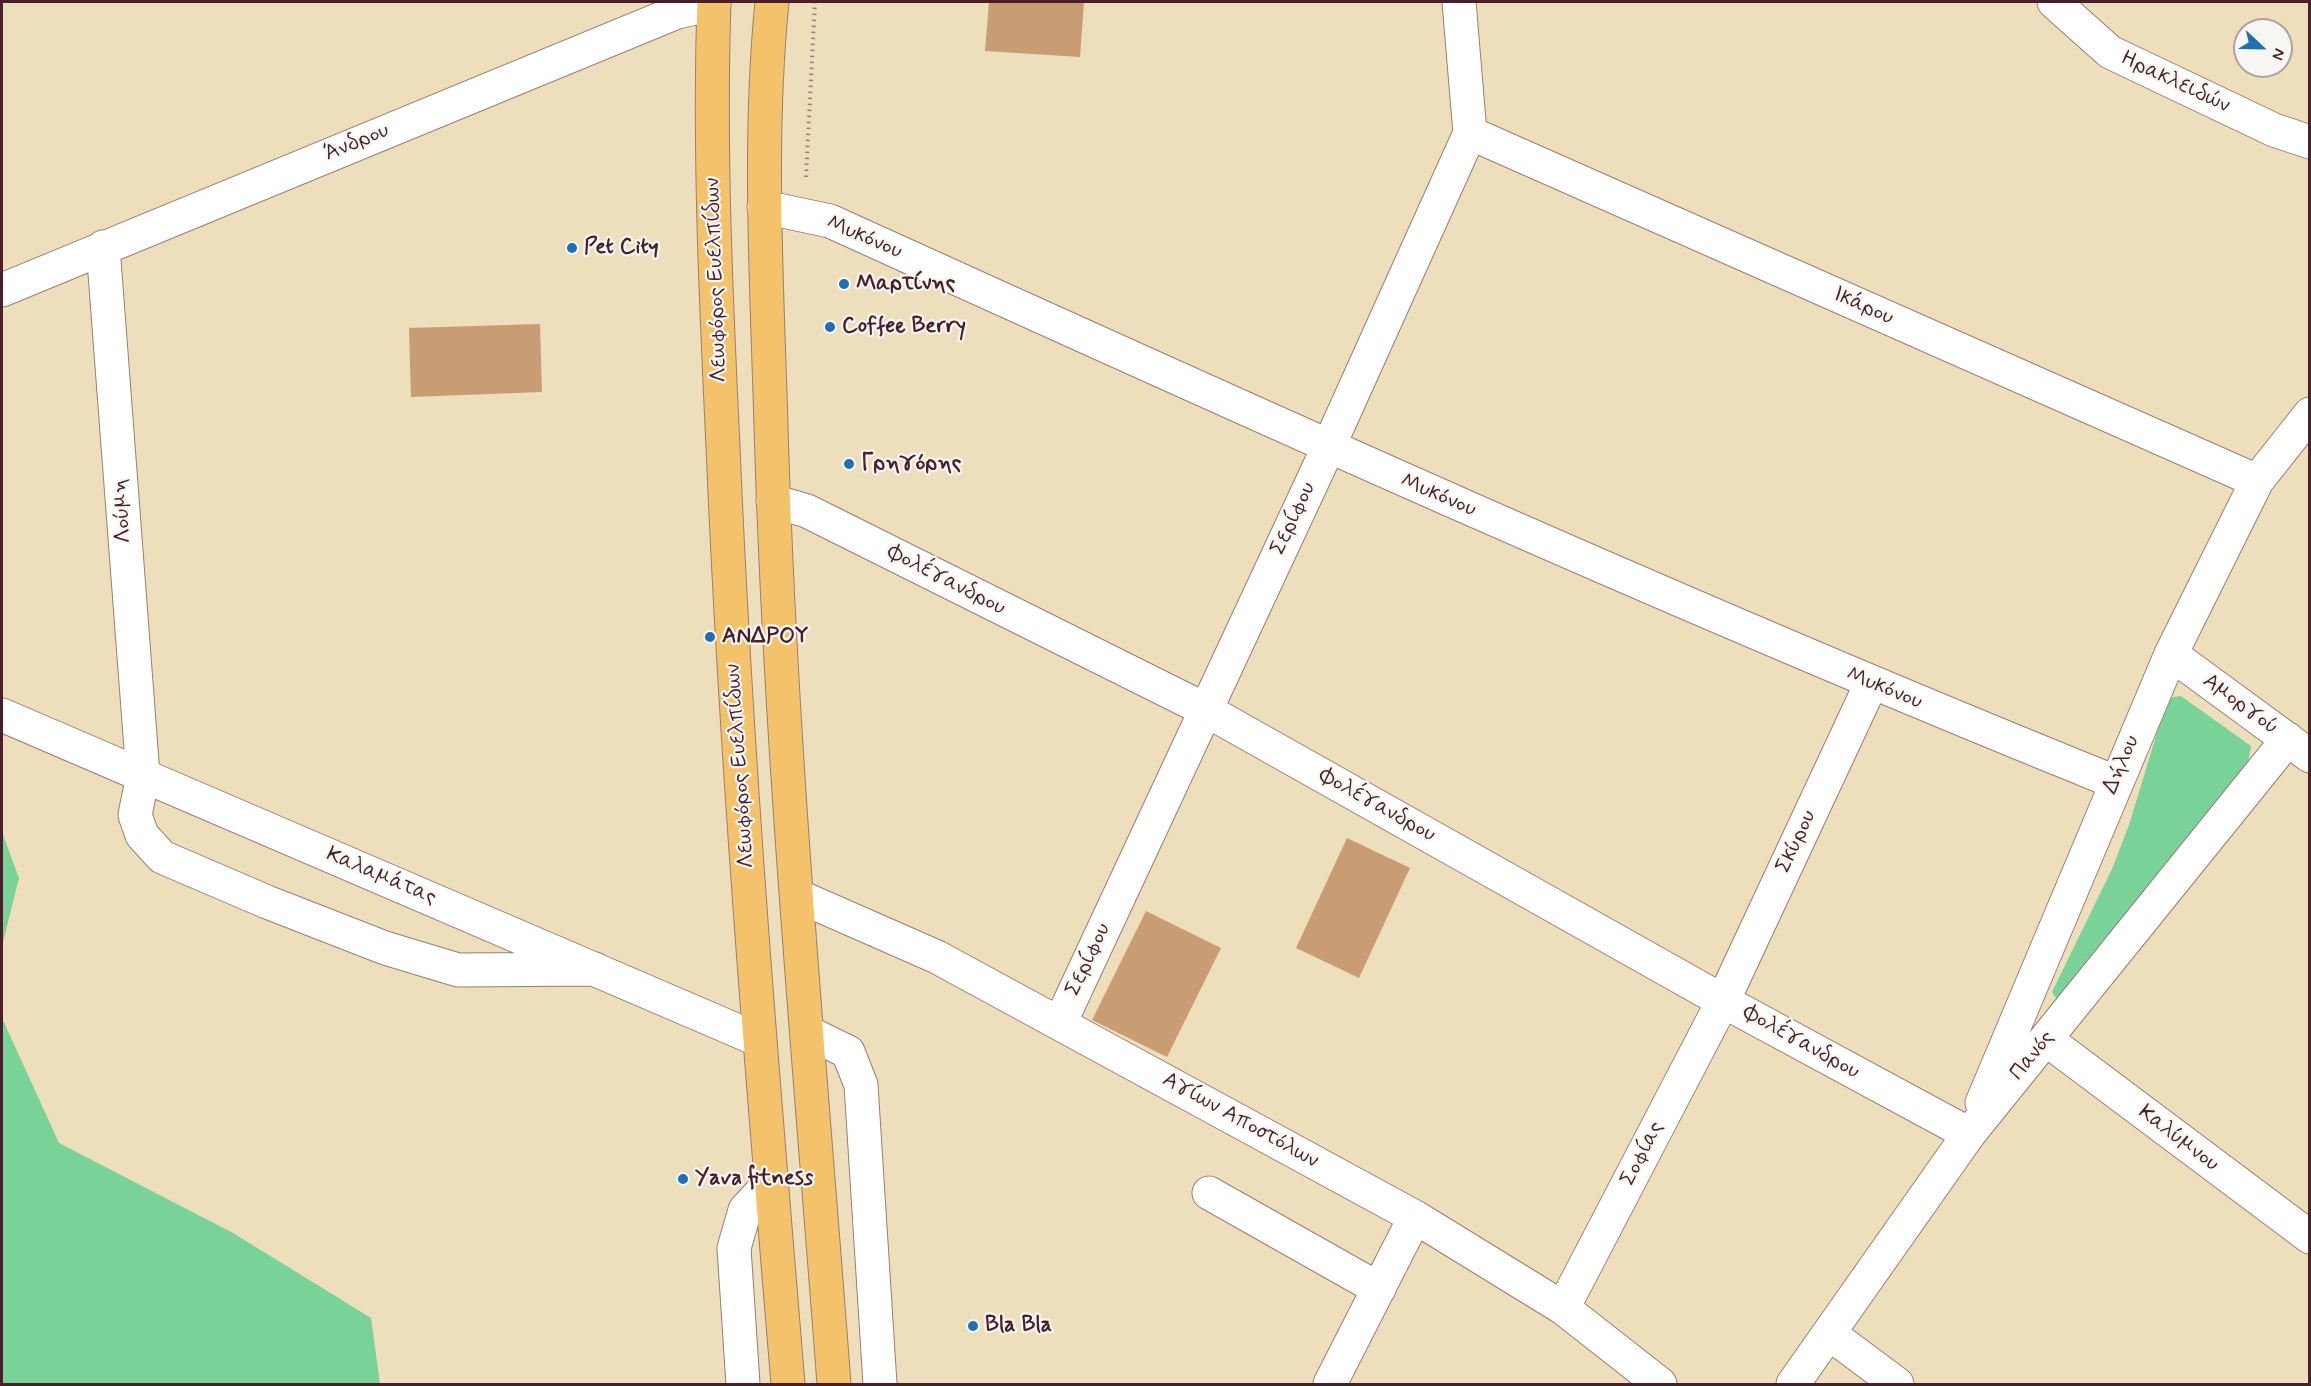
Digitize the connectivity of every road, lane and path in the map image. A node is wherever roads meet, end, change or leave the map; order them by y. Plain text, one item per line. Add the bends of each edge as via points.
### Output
1 (772, 2) edge
2 (815, 2) edge
3 (1460, 2) edge
4 (2054, 2) edge
5 (714, 3) edge
6 (1470, 133) junction
7 (2310, 142) edge
8 (764, 207) junction
9 (830, 221) junction
10 (103, 247) junction
11 (2, 290) edge
12 (2310, 414) edge
13 (1328, 448) junction
14 (2257, 481) junction
15 (773, 501) junction
16 (2171, 654) junction
17 (1871, 684) junction
18 (1204, 710) junction
19 (2, 715) edge
20 (2299, 748) edge
21 (143, 775) junction
22 (2115, 782) junction
23 (798, 896) junction
24 (595, 969) junction
25 (1723, 1001) junction
26 (1060, 1023) junction
27 (807, 1032) junction
28 (759, 1040) junction
29 (2047, 1040) junction
30 (1969, 1134) junction
31 (771, 1182) junction
32 (1209, 1193) dead end
33 (1416, 1217) junction
34 (2310, 1237) edge
35 (1378, 1289) junction
36 (1563, 1308) junction
37 (1830, 1334) junction
38 (744, 1384) edge
39 (788, 1384) edge
40 (834, 1384) edge
41 (880, 1384) edge
42 (1329, 1384) edge
43 (1660, 1384) edge
44 (1792, 1384) edge
45 (1897, 1384) edge

1 - 8 main road, Λεωφόρος Ευελπίδων
2 - 9 path via 806,179 831,190
3 - 6 street, Σερίφου
4 - 7 street, Ηρακλειδών via 2110,52 2274,130
5 - 10 street, Άνδρου via 677,12
5 - 28 main road, Λεωφόρος Ευελπίδων via 712,207 726,534
6 - 13 street, Σερίφου
6 - 14 street, Ικάρου
8 - 9 street, Μυκόνου
8 - 15 main road, Λεωφόρος Ευελπίδων
9 - 13 street, Μυκόνου
10 - 11 street, Άνδρου
10 - 21 street, Λούμη
12 - 14 street, Δήλου
13 - 17 street, Μυκόνου
13 - 18 street, Σερίφου
14 - 16 street, Δήλου
15 - 18 street, Φολέγανδρου via 807,511
15 - 23 main road, Λεωφόρος Ευελπίδων via 783,721
16 - 20 street, Αμοργού
16 - 22 street, Δήλου
17 - 22 street, Μυκόνου
17 - 25 street, Σκύρου
18 - 25 street, Φολέγανδρου
18 - 26 street, Σερίφου
19 - 21 street, Καλαμάτας
20 - 29 street, Πανός
21 - 24 street, Καλαμάτας
21 - 24 street, Λούμη via 135,815 142,835 162,857 256,898 385,948 458,970
22 - 30 street, Δήλου
23 - 26 street, Αγίων Αποστόλων via 937,957
23 - 27 main road, Λεωφόρος Ευελπίδων
24 - 28 street, Καλαμάτας
25 - 30 street, Φολέγανδρου
25 - 36 street, Σοφίας
26 - 33 street, Αγίων Αποστόλων
27 - 40 main road, Λεωφόρος Ευελπίδων
27 - 41 street via 848,1052 861,1085
28 - 31 main road, Λεωφόρος Ευελπίδων
29 - 30 street, Πανός
29 - 34 street, Καλύμνου
30 - 37 street, Πανός
31 - 38 street via 745,1210 734,1248
31 - 39 main road, Λεωφόρος Ευελπίδων
32 - 35 street
33 - 35 street
33 - 36 street, Αγίων Αποστόλων
35 - 42 street
36 - 43 street, Αγίων Αποστόλων
37 - 44 street, Πανός
37 - 45 street

